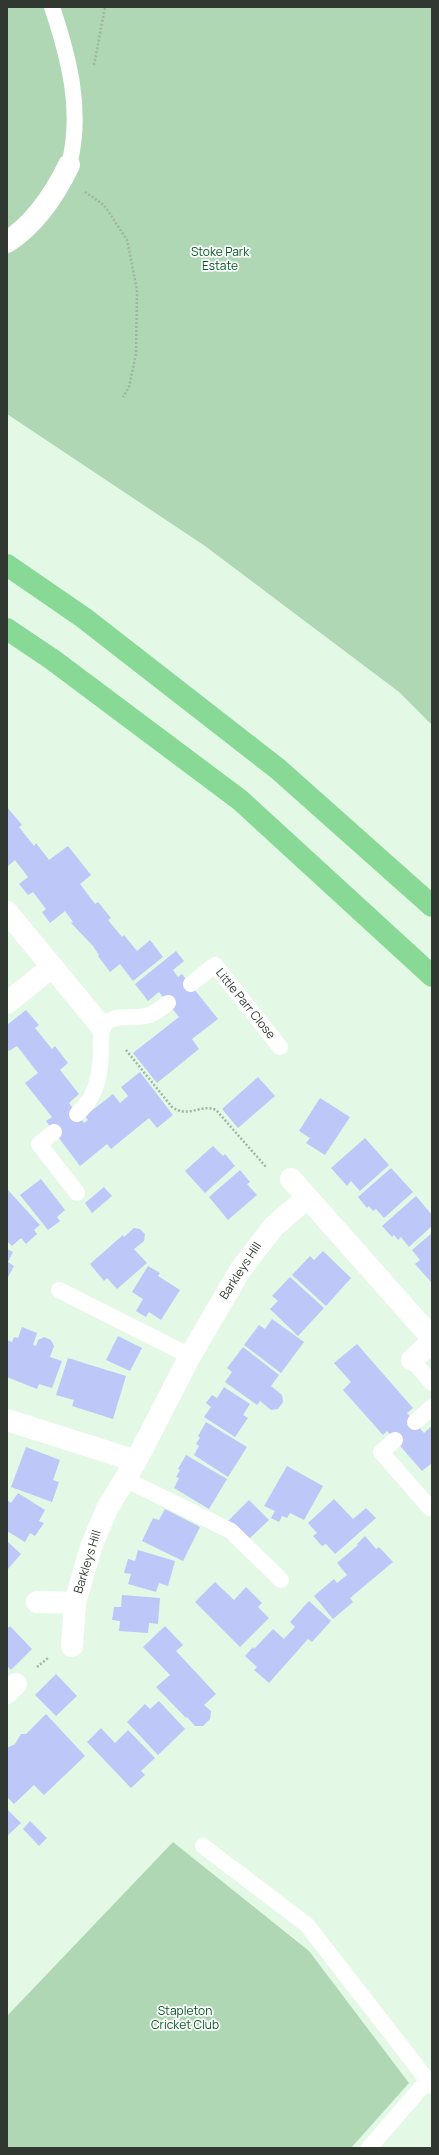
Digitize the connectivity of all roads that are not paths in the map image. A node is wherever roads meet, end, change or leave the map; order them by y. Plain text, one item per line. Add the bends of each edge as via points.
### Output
1 (52, 7) edge
2 (66, 171) joint
3 (7, 242) edge
4 (7, 565) edge
5 (7, 629) edge
6 (432, 906) edge
7 (7, 912) edge
8 (52, 966) junction
9 (432, 976) edge
10 (191, 984) dead end
11 (7, 1003) edge
12 (168, 1003) dead end
13 (102, 1024) junction
14 (280, 1047) dead end
15 (77, 1114) dead end
16 (54, 1132) dead end
17 (291, 1180) road end
18 (77, 1193) dead end
19 (307, 1198) junction
20 (59, 1290) dead end
21 (432, 1338) edge
22 (432, 1342) edge
23 (190, 1356) junction
24 (412, 1360) joint
25 (432, 1383) edge
26 (432, 1406) edge
27 (7, 1420) edge
28 (415, 1422) dead end
29 (395, 1440) dead end
30 (130, 1470) junction
31 (430, 1508) dead end
32 (281, 1580) dead end
33 (37, 1602) dead end
34 (75, 1603) junction
35 (72, 1646) road end
36 (203, 1846) dead end
37 (430, 2083) edge
38 (369, 2148) edge

1 - 2 lane via 72,79 74,129
2 - 3 street via 44,206
4 - 6 highway via 84,618 278,769
5 - 9 highway via 53,660 240,800
7 - 8 street
8 - 11 street
8 - 13 street
10 - 14 lane, Little Parr Close via 215,965
12 - 13 lane via 147,1016 110,1018
13 - 15 lane via 99,1077 91,1096
16 - 18 lane via 39,1144
17 - 19 street
19 - 21 street
19 - 23 street, Barkleys Hill via 274,1226 258,1244
20 - 23 lane
22 - 24 street
23 - 30 street, Barkleys Hill
24 - 25 lane
26 - 28 lane
27 - 30 street
29 - 31 lane via 381,1452
30 - 32 lane via 231,1531
30 - 34 street, Barkleys Hill via 98,1527
33 - 34 street, Barkleys Hill
34 - 35 street, Barkleys Hill
36 - 37 lane via 308,1925
37 - 38 lane

